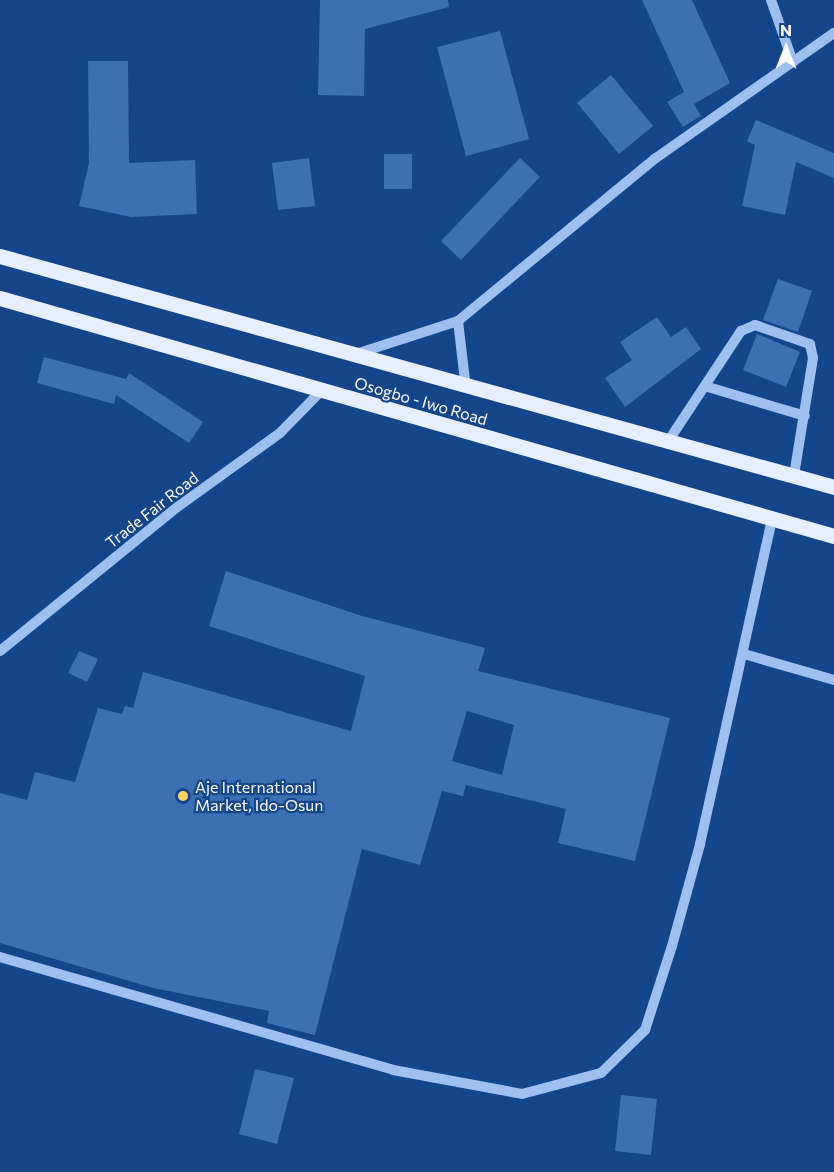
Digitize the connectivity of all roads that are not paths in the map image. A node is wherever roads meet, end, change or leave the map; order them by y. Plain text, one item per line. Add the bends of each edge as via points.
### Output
1 (771, 0) edge
2 (834, 33) edge
3 (793, 62) junction
4 (0, 256) edge
5 (0, 298) edge
6 (458, 321) junction
7 (359, 353) junction
8 (465, 381) junction
9 (708, 387) junction
10 (321, 392) junction
11 (805, 416) junction
12 (669, 440) junction
13 (794, 475) junction
14 (834, 487) edge
15 (772, 519) junction
16 (834, 536) edge
17 (0, 651) edge
18 (744, 654) junction
19 (834, 680) edge
20 (0, 957) edge

1 - 3 street
2 - 3 street
3 - 6 street via 656,158
4 - 7 main road, Osogbo - Iwo Road
5 - 10 main road, Osogbo - Iwo Road
6 - 7 street
6 - 8 street
7 - 8 main road, Osogbo - Iwo Road
8 - 12 main road, Osogbo - Iwo Road
9 - 11 street
9 - 11 street via 741,331 755,325 810,344
9 - 12 street
10 - 15 main road, Osogbo - Iwo Road
10 - 17 street, Trade Fair Road via 280,433 176,508
11 - 13 street
12 - 13 main road, Osogbo - Iwo Road
13 - 14 main road, Osogbo - Iwo Road
15 - 16 main road, Osogbo - Iwo Road
15 - 18 street
18 - 19 street
18 - 20 street via 700,844 645,1030 602,1073 522,1094 417,1074

